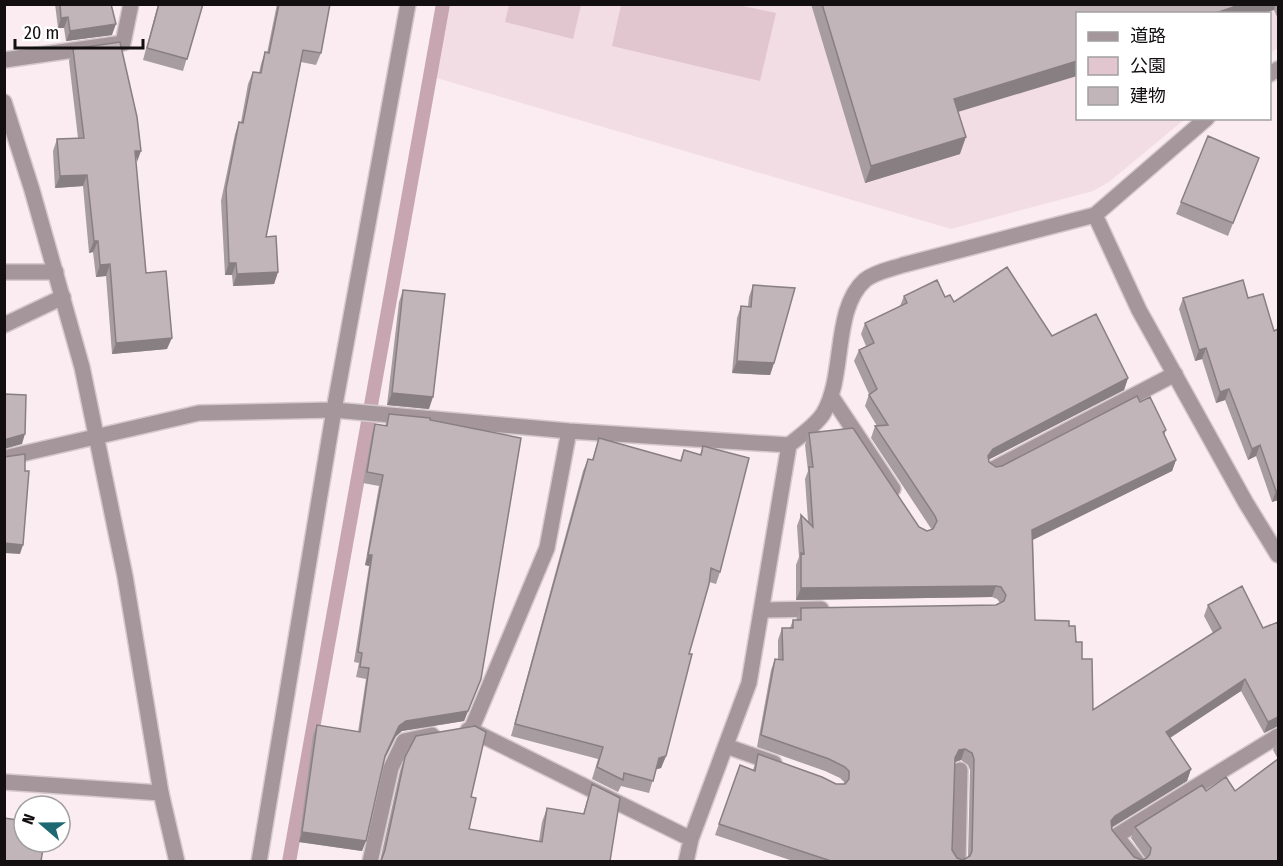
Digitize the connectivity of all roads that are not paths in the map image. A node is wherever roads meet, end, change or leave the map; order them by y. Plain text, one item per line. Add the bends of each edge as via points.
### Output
1 (131, 4) edge
2 (408, 4) edge
3 (4, 60) edge
4 (4, 102) edge
5 (1205, 120) edge
6 (1095, 215) junction
7 (4, 272) edge
8 (56, 272) junction
9 (63, 297) junction
10 (4, 325) edge
11 (1175, 374) junction
12 (831, 396) junction
13 (334, 410) junction
14 (569, 431) junction
15 (97, 436) junction
16 (789, 445) junction
17 (4, 458) edge
18 (993, 469) edge
19 (904, 504) edge
20 (1278, 555) edge
21 (831, 609) edge
22 (762, 610) junction
23 (471, 730) junction
24 (1278, 736) edge
25 (726, 746) junction
26 (790, 769) edge
27 (960, 770) edge
28 (4, 782) edge
29 (161, 793) junction
30 (691, 839) junction
31 (177, 861) edge
32 (259, 861) edge
33 (370, 861) edge
34 (686, 861) edge
35 (958, 861) edge
36 (1137, 861) edge

1 - 3 street via 123,43
2 - 13 street
4 - 8 street
5 - 6 street
6 - 11 street via 1139,310
6 - 12 street via 903,265 865,280 849,303
7 - 8 street
8 - 9 street
9 - 10 street
9 - 15 street
11 - 18 street
11 - 20 street
12 - 16 street via 822,415
12 - 19 street
13 - 14 street
13 - 15 street via 199,413
13 - 32 street
14 - 16 street
14 - 23 street via 547,548
15 - 17 street
15 - 29 street
16 - 22 street
21 - 22 street
22 - 25 street via 749,684
23 - 30 street
23 - 33 street via 404,741 391,768
24 - 36 street via 1116,836
25 - 26 street
25 - 30 street
27 - 35 street
28 - 29 street
29 - 31 street
30 - 34 street

